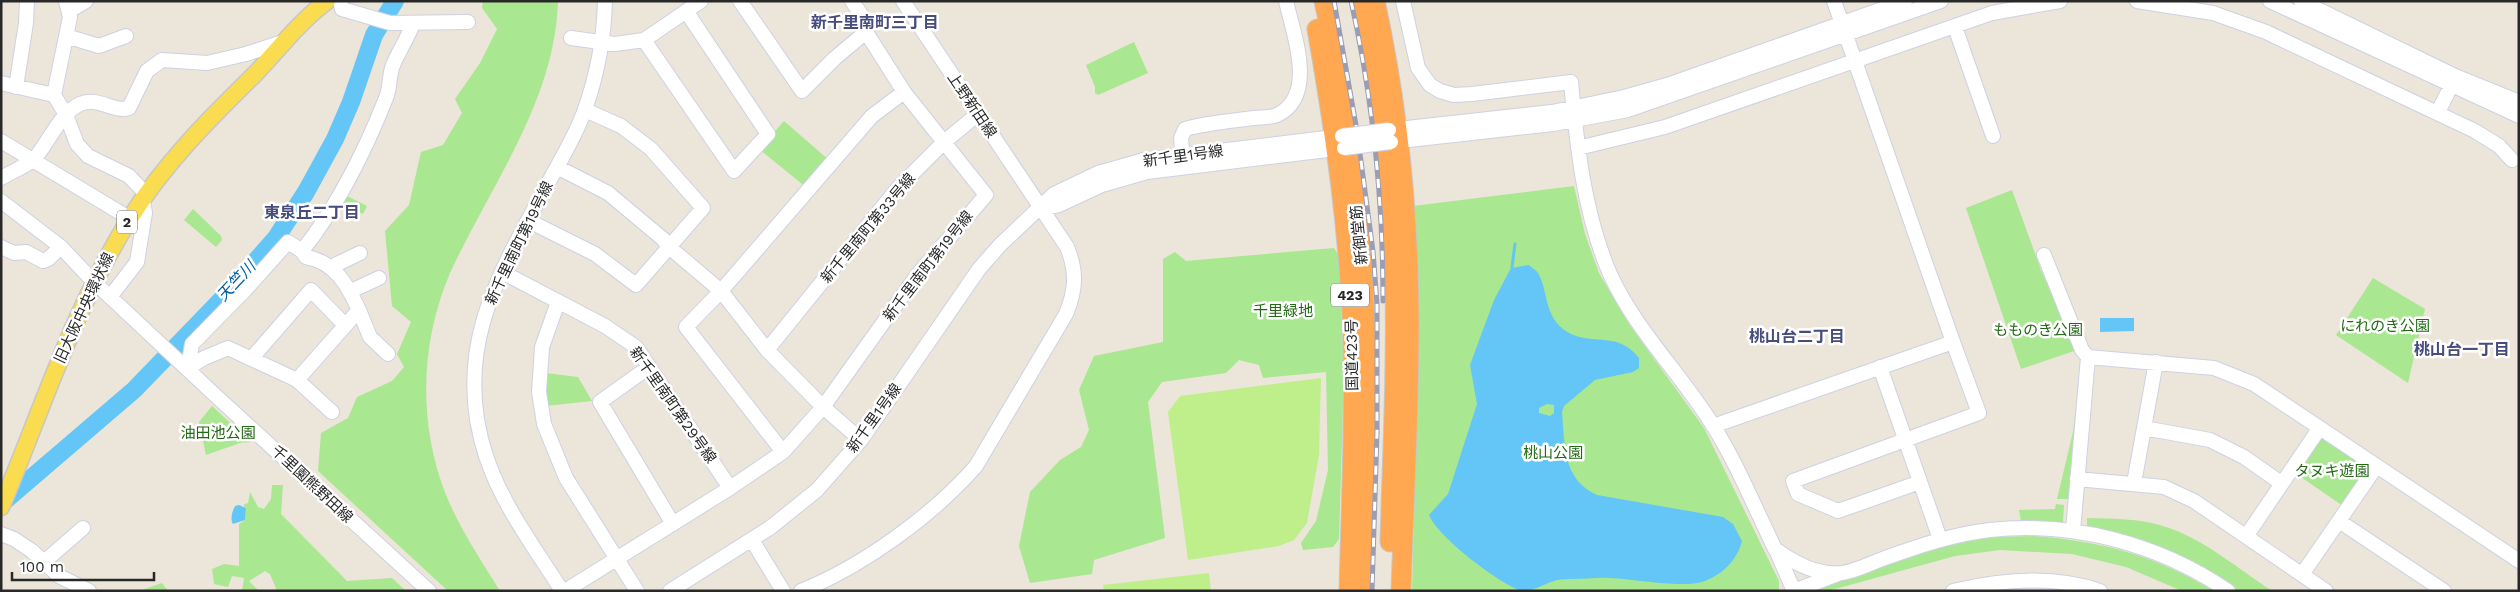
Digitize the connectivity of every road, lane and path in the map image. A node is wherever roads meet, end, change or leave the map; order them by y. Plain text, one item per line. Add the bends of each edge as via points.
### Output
1 (27, 1) edge
2 (86, 1) edge
3 (340, 1) edge
4 (605, 1) edge
5 (701, 1) edge
6 (740, 1) edge
7 (852, 1) edge
8 (903, 1) edge
9 (1286, 1) edge
10 (1311, 1) edge
11 (1324, 1) edge
12 (1361, 1) edge
13 (1375, 1) edge
14 (1403, 1) edge
15 (1834, 1) edge
16 (1905, 1) edge
17 (1941, 1) edge
18 (2060, 1) edge
19 (2138, 1) edge
20 (2270, 1) edge
21 (2301, 1) edge
22 (319, 4) edge
23 (68, 6) edge
24 (686, 11) junction
25 (468, 22) dead end
26 (412, 23) junction
27 (1955, 27) junction
28 (1845, 29) junction
29 (866, 32) junction
30 (66, 36) junction
31 (571, 38) dead end
32 (122, 40) dead end
33 (644, 40) junction
34 (287, 41) junction
35 (602, 42) junction
36 (1855, 60) junction
37 (1, 83) edge
38 (2451, 86) junction
39 (16, 87) junction
40 (904, 92) junction
41 (54, 95) junction
42 (2519, 102) edge
43 (585, 110) junction
44 (2438, 112) junction
45 (978, 114) junction
46 (66, 115) junction
47 (1574, 115) junction
48 (2519, 116) edge
49 (1393, 136) junction
50 (1993, 136) dead end
51 (1, 141) edge
52 (944, 142) junction
53 (1339, 142) junction
54 (1578, 148) junction
55 (33, 159) junction
56 (1183, 160) junction
57 (2512, 160) dead end
58 (557, 167) junction
59 (1, 178) edge
60 (144, 197) junction
61 (1, 202) edge
62 (1042, 208) junction
63 (130, 218) junction
64 (529, 221) junction
65 (1, 246) edge
66 (61, 247) junction
67 (669, 247) junction
68 (302, 251) junction
69 (360, 253) dead end
70 (2044, 255) dead end
71 (331, 267) junction
72 (502, 272) junction
73 (379, 278) dead end
74 (93, 281) junction
75 (350, 291) junction
76 (721, 291) junction
77 (110, 297) junction
78 (558, 302) junction
79 (359, 310) junction
80 (345, 325) junction
81 (1953, 342) junction
82 (767, 350) junction
83 (388, 354) dead end
84 (2088, 357) junction
85 (251, 359) junction
86 (2156, 362) junction
87 (649, 366) junction
88 (1880, 367) junction
89 (188, 368) junction
90 (297, 380) junction
91 (823, 408) junction
92 (332, 412) dead end
93 (1713, 426) junction
94 (2144, 428) junction
95 (2319, 428) junction
96 (861, 440) junction
97 (1906, 440) junction
98 (783, 452) junction
99 (2376, 467) junction
100 (2077, 479) junction
101 (1920, 482) junction
102 (2134, 483) junction
103 (2281, 483) junction
104 (730, 488) junction
105 (4, 496) edge
106 (2339, 521) junction
107 (673, 524) junction
108 (83, 528) dead end
109 (2073, 531) junction
110 (1, 534) edge
111 (2248, 536) junction
112 (1940, 539) junction
113 (752, 540) junction
114 (1776, 550) junction
115 (618, 558) junction
116 (46, 561) junction
117 (2519, 561) edge
118 (1842, 573) junction
119 (2304, 573) junction
120 (2041, 586) edge
121 (1979, 588) edge
122 (2093, 590) edge
123 (90, 591) edge
124 (429, 591) edge
125 (564, 591) edge
126 (637, 591) edge
127 (670, 591) edge
128 (783, 591) edge
129 (801, 591) edge
130 (1349, 591) edge
131 (1362, 591) edge
132 (1388, 591) edge
133 (1401, 591) edge
134 (1794, 591) edge
135 (1952, 591) edge
136 (2228, 591) edge
137 (2326, 591) edge
138 (2444, 591) edge

1 - 39 street
2 - 23 street
3 - 26 street via 342,9 390,23
4 - 35 street, 新千里南町第19号線
5 - 24 street
6 - 29 street via 802,91
7 - 29 street, 新千里南町第19号線 via 866,22
8 - 45 street, 上野新田線
9 - 56 street via 1301,80 1290,105 1277,115 1185,129 1181,138
10 - 53 highway, 国道423号 / 423
11 - 131 highway, 新御堂筋 / 423 via 1346,128 1363,275 1367,424
12 - 132 highway via 1379,101 1393,247 1395,354
13 - 49 highway
14 - 47 street via 1418,68 1430,85 1454,95 1570,82
15 - 28 street
16 - 28 street
17 - 28 street
18 - 27 street via 1992,13
19 - 44 street via 2213,13 2266,32
20 - 38 street
21 - 42 street via 2455,76
22 - 34 main road, 旧大阪中央環状線 / 2
23 - 30 street
24 - 33 street
24 - 33 street via 768,134 734,171
25 - 26 street
26 - 68 street via 408,40 392,68 387,96 354,165 318,230
27 - 36 street
27 - 50 street
28 - 36 street
28 - 47 street, 新千里1号線
29 - 40 street, 新千里南町第19号線
30 - 32 street via 99,46
30 - 41 street
31 - 35 street
33 - 35 street via 615,44
34 - 46 street via 207,64 162,60 147,71 129,108 124,110 93,102 80,104
34 - 60 main road, 旧大阪中央環状線 / 2 via 205,123
35 - 43 street, 新千里南町第19号線
36 - 54 street via 1665,127
36 - 81 street
37 - 39 street
38 - 44 street
38 - 48 street
39 - 41 street
40 - 52 street, 新千里南町第19号線
40 - 76 street via 872,116
41 - 46 street
43 - 58 street, 新千里南町第19号線
43 - 67 street via 622,126 651,149 703,208
44 - 57 street via 2500,146
45 - 52 street, 新千里南町第33号線
45 - 62 street, 上野新田線
46 - 55 street
46 - 60 street via 77,144 88,156 129,176
47 - 49 street, 新千里1号線
47 - 54 street
49 - 53 street, 新千里1号線, bridge
49 - 133 highway via 1406,228 1409,310
51 - 55 street
52 - 82 street, 新千里南町第33号線 via 898,188
52 - 91 street, 新千里南町第19号線 via 986,195 918,274
53 - 56 street, 新千里1号線
53 - 130 highway, 国道423号 / 423 via 1353,339
54 - 93 street via 1596,237 1610,273 1631,312
55 - 59 street
55 - 63 street
56 - 62 street, 新千里1号線 via 1102,185 1060,205
58 - 64 street, 新千里南町第19号線
58 - 67 street via 608,193 663,238
60 - 63 main road, 旧大阪中央環状線 / 2
60 - 77 street via 146,214 137,262
61 - 66 street, 千里園熊野田線
62 - 96 street, 新千里1号線 via 1000,245 979,269
62 - 129 street, 上野新田線 via 1067,246 1075,283 1073,297 976,466 958,487 857,564
63 - 74 main road, 旧大阪中央環状線 / 2
64 - 67 street via 595,254 636,285
64 - 72 street, 新千里南町第19号線
65 - 66 street via 14,253 26,252 43,261
66 - 74 street, 千里園熊野田線
67 - 76 street
68 - 71 street via 306,257
68 - 89 street via 288,242 192,344
69 - 71 street
70 - 84 street via 2082,350
71 - 75 street
72 - 78 street, 新千里南町第29号線
72 - 125 street, 新千里南町第19号線 via 488,301 477,343 474,392 478,425 486,457 503,495
73 - 75 street
74 - 77 street, 千里園熊野田線
74 - 105 main road, 旧大阪中央環状線 / 2
75 - 79 street
76 - 82 street
76 - 98 street via 686,327
77 - 89 street, 千里園熊野田線
78 - 87 street, 新千里南町第29号線 via 636,346
78 - 115 street via 542,347 539,392 544,424 566,478
79 - 80 street
79 - 83 street via 370,337
80 - 85 street via 312,290
80 - 90 street
81 - 88 street
81 - 97 street via 1979,413
82 - 91 street
84 - 86 street
84 - 100 street
85 - 89 street via 228,348
85 - 90 street
86 - 94 street
86 - 95 street via 2214,368 2254,384
87 - 104 street, 新千里南町第29号線
87 - 107 street via 600,402
88 - 93 street
88 - 97 street
89 - 124 street, 千里園熊野田線
90 - 92 street
91 - 96 street
91 - 98 street, 新千里南町第19号線
93 - 114 street
94 - 102 street
94 - 103 street via 2210,440 2244,457
95 - 99 street
95 - 103 street
96 - 113 street, 新千里1号線 via 817,490
97 - 101 street
97 - 101 street via 1793,481 1798,494 1838,511
98 - 104 street, 新千里南町第19号線
99 - 106 street
99 - 117 street
100 - 102 street
100 - 109 street
101 - 112 street
102 - 111 street via 2164,487 2194,501
103 - 111 street
104 - 107 street, 新千里南町第19号線
106 - 119 street
106 - 138 street
107 - 115 street, 新千里南町第19号線
108 - 116 street
109 - 112 street via 2035,528 1990,530
109 - 136 street via 2132,545 2161,556 2188,567
110 - 116 street
111 - 119 street
112 - 118 street
113 - 127 street, 新千里1号線
113 - 128 street
114 - 118 street via 1817,571
114 - 134 street
115 - 125 street, 新千里南町第19号線
115 - 126 street
116 - 123 street via 59,576
118 - 134 street
119 - 137 street
120 - 121 street
120 - 122 street
121 - 135 street

